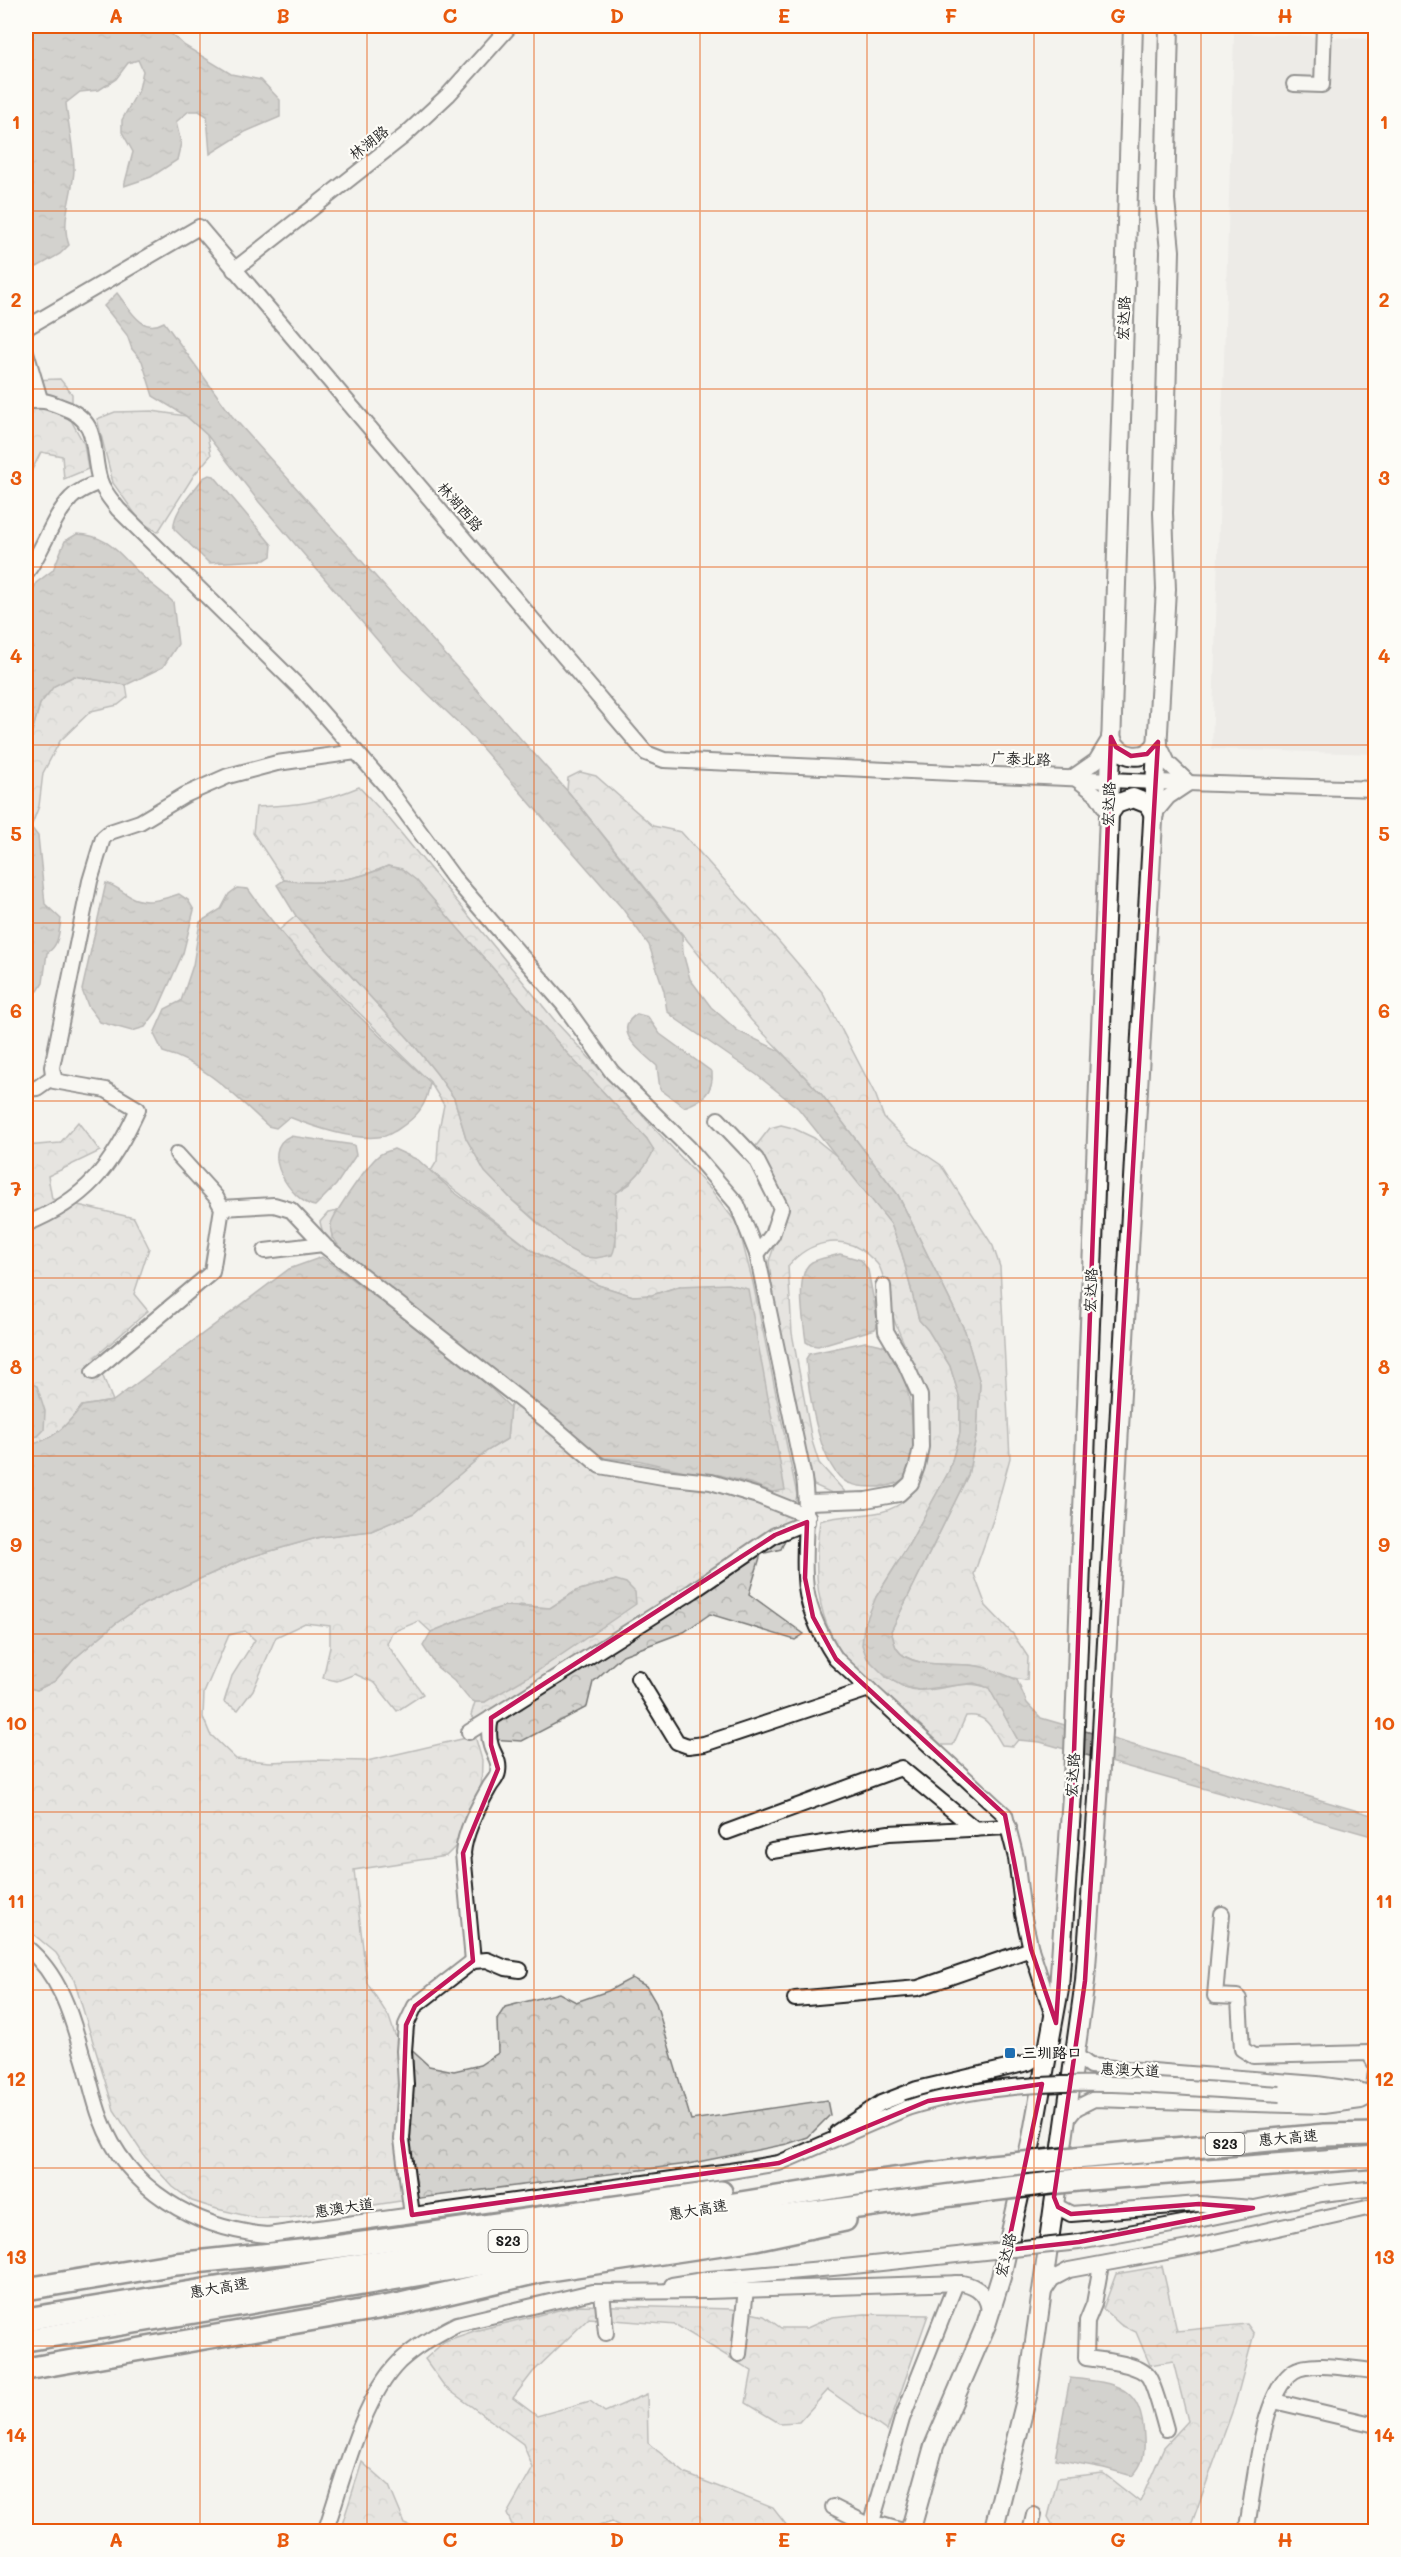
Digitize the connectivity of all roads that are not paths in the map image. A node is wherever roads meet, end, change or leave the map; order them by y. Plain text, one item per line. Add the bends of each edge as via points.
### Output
1 (510, 26) edge
2 (1133, 26) edge
3 (1169, 26) edge
4 (1324, 26) edge
5 (1294, 84) dead end
6 (234, 270) junction
7 (26, 328) edge
8 (26, 352) edge
9 (40, 399) junction
10 (26, 402) edge
11 (100, 482) junction
12 (26, 573) edge
13 (1111, 736) junction
14 (1158, 742) junction
15 (356, 752) junction
16 (664, 760) joint
17 (1073, 777) junction
18 (1110, 779) junction
19 (1156, 782) junction
20 (1189, 783) junction
21 (1376, 789) edge
22 (1109, 814) junction
23 (1154, 814) junction
24 (54, 1076) junction
25 (26, 1089) edge
26 (718, 1119) dead end
27 (177, 1155) dead end
28 (222, 1208) junction
29 (26, 1224) edge
30 (323, 1244) junction
31 (265, 1251) dead end
32 (757, 1254) junction
33 (883, 1286) dead end
34 (93, 1372) dead end
35 (808, 1502) junction
36 (808, 1519) junction
37 (638, 1678) dead end
38 (868, 1689) junction
39 (491, 1718) junction
40 (469, 1732) dead end
41 (1009, 1827) junction
42 (975, 1829) junction
43 (726, 1832) dead end
44 (772, 1851) dead end
45 (1222, 1914) dead end
46 (26, 1947) edge
47 (1031, 1949) junction
48 (473, 1961) junction
49 (520, 1970) dead end
50 (795, 1999) dead end
51 (1054, 2018) junction
52 (1050, 2039) junction
53 (1076, 2043) junction
54 (1376, 2066) edge
55 (1376, 2071) edge
56 (1374, 2095) edge
57 (1065, 2124) junction
58 (1376, 2134) edge
59 (823, 2142) junction
60 (1376, 2157) edge
61 (858, 2184) junction
62 (1376, 2188) edge
63 (1054, 2197) junction
64 (868, 2206) junction
65 (1376, 2206) edge
66 (1252, 2208) junction
67 (412, 2215) junction
68 (1101, 2265) junction
69 (956, 2283) junction
70 (26, 2289) edge
71 (746, 2289) junction
72 (650, 2290) junction
73 (602, 2292) junction
74 (1039, 2305) junction
75 (26, 2319) edge
76 (986, 2325) junction
77 (606, 2332) dead end
78 (26, 2340) edge
79 (739, 2354) dead end
80 (26, 2369) edge
81 (1376, 2371) edge
82 (1274, 2401) junction
83 (1376, 2425) edge
84 (1166, 2429) dead end
85 (833, 2507) dead end
86 (1034, 2515) dead end
87 (866, 2528) edge
88 (325, 2532) edge
89 (908, 2532) edge
90 (993, 2532) edge
91 (1030, 2532) edge
92 (1246, 2532) edge

1 - 6 street, 林湖路 via 448,95 404,136
2 - 13 main road, 宏达路
3 - 14 main road, 宏达路 via 1165,200 1170,251 1163,513 1166,589
4 - 5 street via 1322,85
6 - 7 street, 林湖西路 via 199,227
6 - 16 street, 林湖西路 via 646,753
8 - 9 street
9 - 10 street
9 - 11 street via 70,410 86,422 94,442
11 - 12 street via 72,496
11 - 15 street via 118,509 302,690
13 - 14 main road via 1116,747 1131,756 1147,754
13 - 17 street via 1096,761
13 - 18 main road, 宏达路
14 - 19 main road, 宏达路
14 - 20 street via 1168,763
15 - 24 street via 276,763 228,776 103,838 73,962 52,1067
15 - 32 street via 387,787 453,877 563,1005 612,1072 689,1148 737,1204
16 - 17 street, 广泰北路
17 - 18 street, 广泰北路
17 - 22 street via 1097,795
18 - 19 street, 广泰北路
18 - 22 main road, 宏达路
19 - 20 street, 广泰北路
19 - 23 main road, 宏达路
20 - 21 street, 广泰北路
20 - 23 street via 1173,793
22 - 23 main road via 1116,804 1133,798 1148,804
22 - 51 main road, 宏达路 via 1073,1780
23 - 53 main road, 宏达路 via 1099,1785 1085,1981
24 - 25 street via 37,1088
24 - 29 street via 54,1081 106,1090 138,1108 104,1171 91,1185
26 - 32 street via 756,1159 781,1208 772,1235
27 - 28 street
28 - 30 street via 274,1205 291,1210
28 - 34 street via 212,1272
30 - 31 street
30 - 36 street via 600,1466 711,1482 758,1496
32 - 35 street
33 - 35 street via 886,1331 920,1396 921,1447 917,1466 911,1483 899,1494 866,1500
35 - 36 street
36 - 38 street via 805,1578 813,1617 836,1659
36 - 39 street via 775,1534 693,1591
37 - 38 street via 677,1742 688,1746
38 - 41 street via 1005,1815
39 - 40 street
39 - 48 street via 491,1746 498,1769 464,1842 463,1853
41 - 42 street
41 - 47 street
42 - 43 street via 901,1768
42 - 44 street via 889,1833
45 - 54 street via 1215,1996 1239,1999 1242,2049 1253,2056 1369,2053
46 - 67 street, 惠澳大道 via 49,1970 66,2002 113,2144 133,2172 169,2204 187,2215 250,2234 268,2235
47 - 50 street via 918,1988
47 - 51 street
48 - 49 street via 486,1959
48 - 67 street via 415,2006 406,2025 402,2139
51 - 52 main road, 宏达路
52 - 59 street via 1044,2052 1028,2063 917,2089 881,2103
52 - 76 main road, 宏达路 via 1030,2150
53 - 56 street via 1078,2057 1090,2066 1317,2084
53 - 57 main road, 宏达路
55 - 56 street
56 - 57 street via 1361,2101 1324,2106 1094,2100 1076,2108
56 - 59 street, 惠澳大道, bridge via 1035,2084 964,2093 907,2108
57 - 63 main road, 宏达路
58 - 61 highway, 惠大高速 / S23, bridge via 1325,2135 991,2166
59 - 67 street, 惠澳大道 via 779,2163
60 - 64 highway, 惠大高速 / S23, bridge via 1077,2180
61 - 70 highway via 803,2182 340,2247 176,2264
61 - 75 highway, 惠大高速 / S23
62 - 66 street
63 - 66 street via 1062,2210 1071,2214 1198,2204
63 - 74 main road, 宏达路
64 - 78 highway, 惠大高速 / S23 via 710,2226
64 - 80 highway via 842,2223 542,2271 400,2304
65 - 68 street
66 - 72 street, bridge via 1079,2242 709,2279
68 - 74 street via 1057,2275 1043,2291
68 - 84 street via 1087,2321 1086,2358 1114,2362 1148,2376
69 - 71 street
69 - 76 street via 973,2286 983,2294 988,2305
69 - 87 street via 902,2419
71 - 72 street
71 - 79 street
72 - 73 street
73 - 77 street
73 - 88 street via 457,2324 398,2363 366,2413
74 - 90 main road, 宏达路 via 1028,2392
76 - 89 main road, 宏达路 via 934,2446
81 - 82 street via 1312,2366 1293,2371
82 - 83 street
82 - 92 street via 1254,2473
85 - 87 street
86 - 91 street
87 - 89 street via 882,2525

